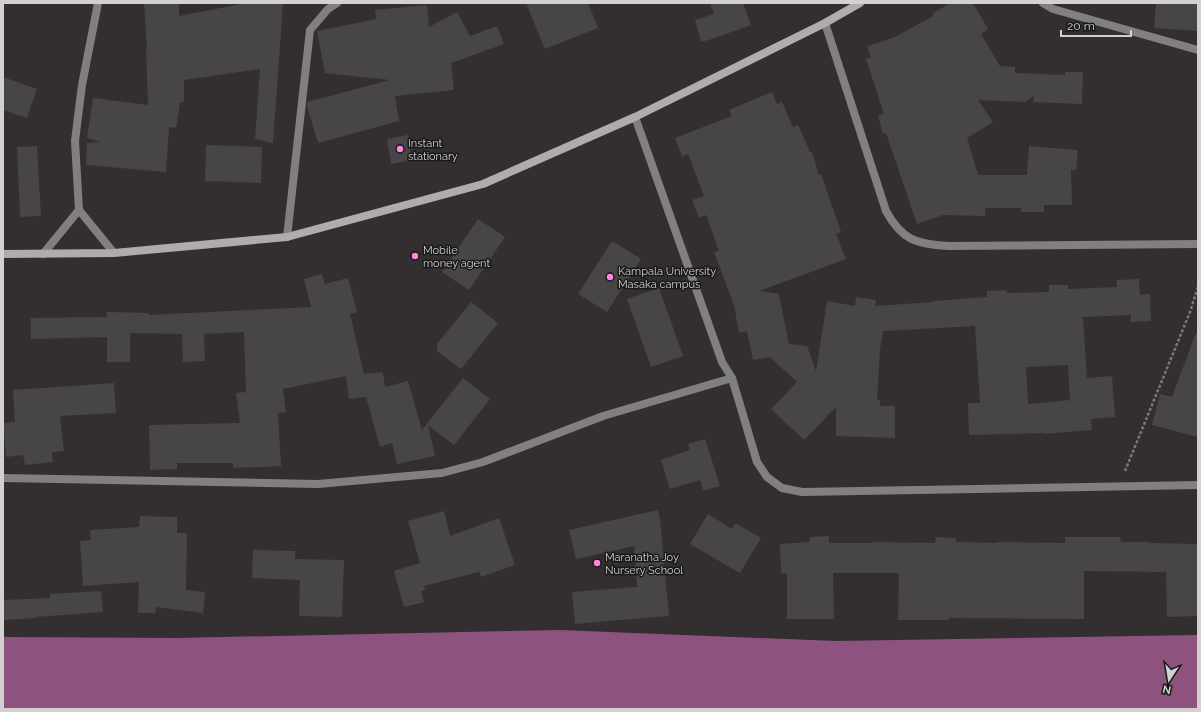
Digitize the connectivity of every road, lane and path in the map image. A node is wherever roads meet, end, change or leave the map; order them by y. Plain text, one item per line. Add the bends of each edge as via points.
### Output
1 (98, 3) edge
2 (337, 3) edge
3 (860, 3) edge
4 (1043, 3) edge
5 (825, 23) junction
6 (1198, 50) edge
7 (635, 118) junction
8 (79, 210) junction
9 (287, 237) junction
10 (1198, 244) edge
11 (114, 253) junction
12 (3, 254) edge
13 (43, 254) junction
14 (1198, 287) edge
15 (732, 378) junction
16 (3, 478) edge
17 (1119, 486) junction
18 (1198, 486) edge

1 - 8 street via 82,85 75,141
2 - 9 street via 328,9 310,30
3 - 5 street
4 - 6 street via 1053,9
5 - 7 street
5 - 10 street via 886,211 893,224 917,242 948,246
7 - 9 street via 483,184
7 - 15 street via 722,362
8 - 11 street
8 - 13 street
9 - 11 street
11 - 13 street
12 - 13 street
14 - 17 path
15 - 16 street via 603,416 483,462 442,473 318,484
15 - 17 street via 757,462 767,477 782,488 802,492
17 - 18 street

